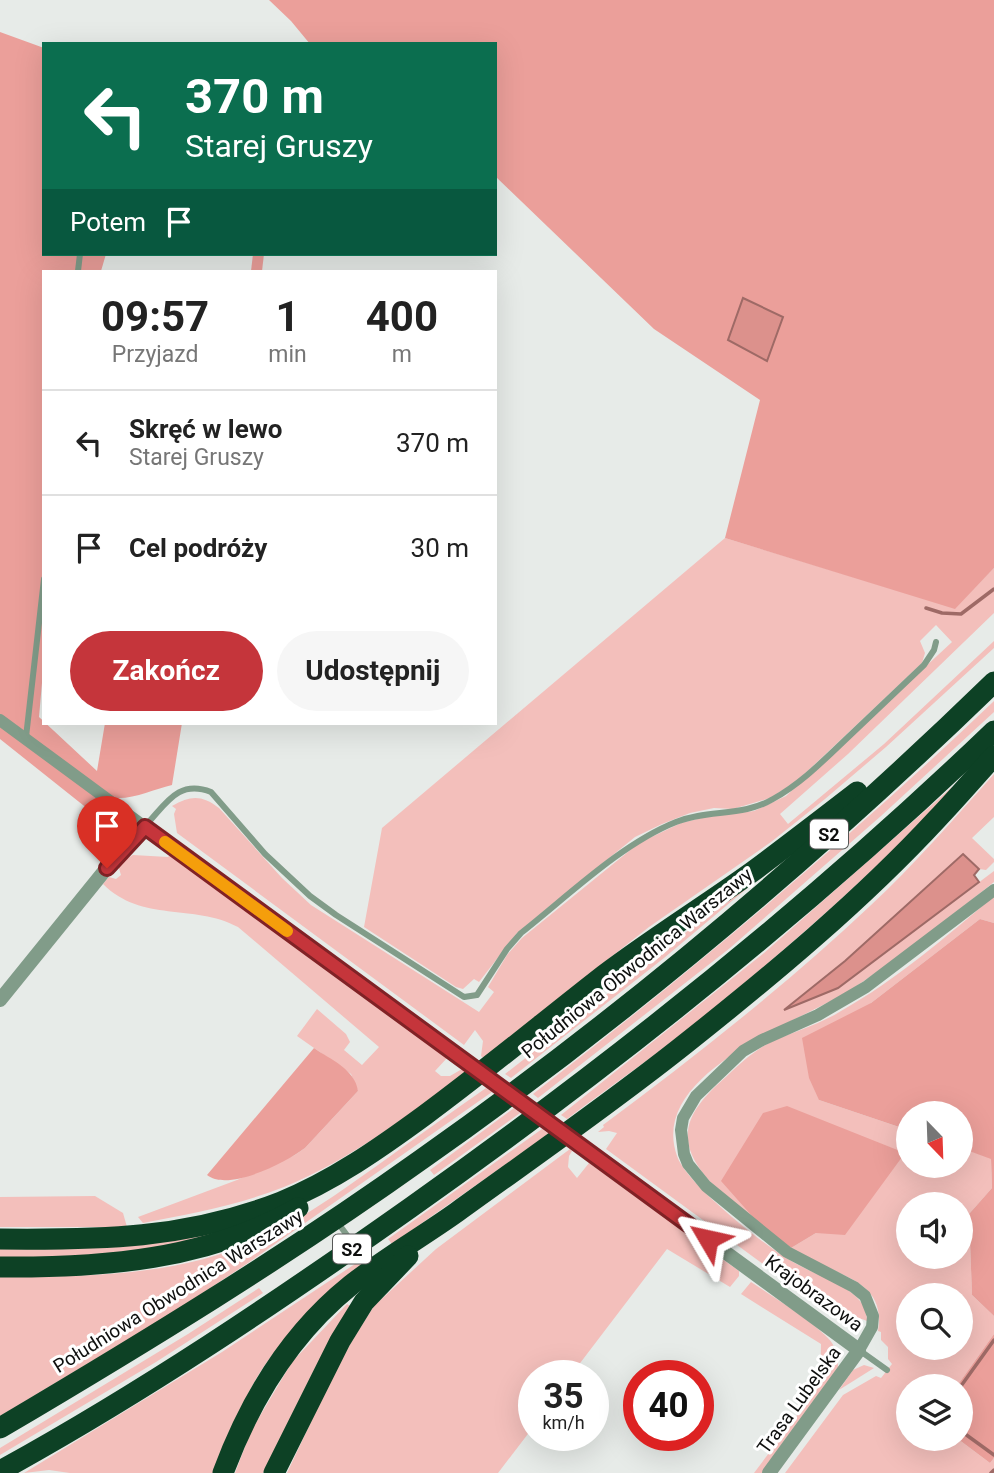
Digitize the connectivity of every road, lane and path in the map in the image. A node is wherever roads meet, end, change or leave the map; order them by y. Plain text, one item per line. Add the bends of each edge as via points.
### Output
1 (42, 597) edge
2 (936, 642) dead end
3 (990, 687) edge
4 (0, 720) edge
5 (994, 731) edge
6 (26, 739) junction
7 (994, 755) edge
8 (145, 827) junction
9 (994, 890) edge
10 (0, 1000) edge
11 (452, 1095) junction
12 (335, 1219) junction
13 (445, 1220) junction
14 (0, 1239) edge
15 (355, 1247) junction
16 (0, 1267) edge
17 (859, 1350) junction
18 (887, 1370) dead end
19 (0, 1428) edge
20 (0, 1471) edge
21 (223, 1473) edge
22 (274, 1473) edge
23 (769, 1473) edge

1 - 6 lane
2 - 8 lane via 924,666 797,785 744,811 680,820 628,848 522,933 477,995 464,996 310,896 211,792 182,790
3 - 11 highway via 812,827 657,935
3 - 12 highway, Południowa Obwodnica Warszawy / S2 via 705,941 475,1121
4 - 6 street, Krajobrazowa
5 - 15 highway, S2 via 857,858 706,984 519,1129
6 - 8 street, Krajobrazowa
7 - 13 highway via 916,841 789,959 684,1045
8 - 10 street
8 - 17 street, Krajobrazowa, bridge
9 - 17 street via 866,987 743,1051 696,1096 683,1118 684,1154 706,1186 787,1252 865,1296 873,1315 872,1327
11 - 14 highway via 321,1184 222,1222 126,1238
11 - 16 highway via 350,1177 291,1212 230,1238 107,1265
12 - 15 lane
12 - 19 highway, Południowa Obwodnica Warszawy / S2 via 204,1306
13 - 21 highway via 350,1286 310,1324 270,1374
13 - 22 highway via 364,1302
15 - 20 highway, S2 via 141,1389
17 - 18 lane
17 - 23 street, Trasa Lubelska

